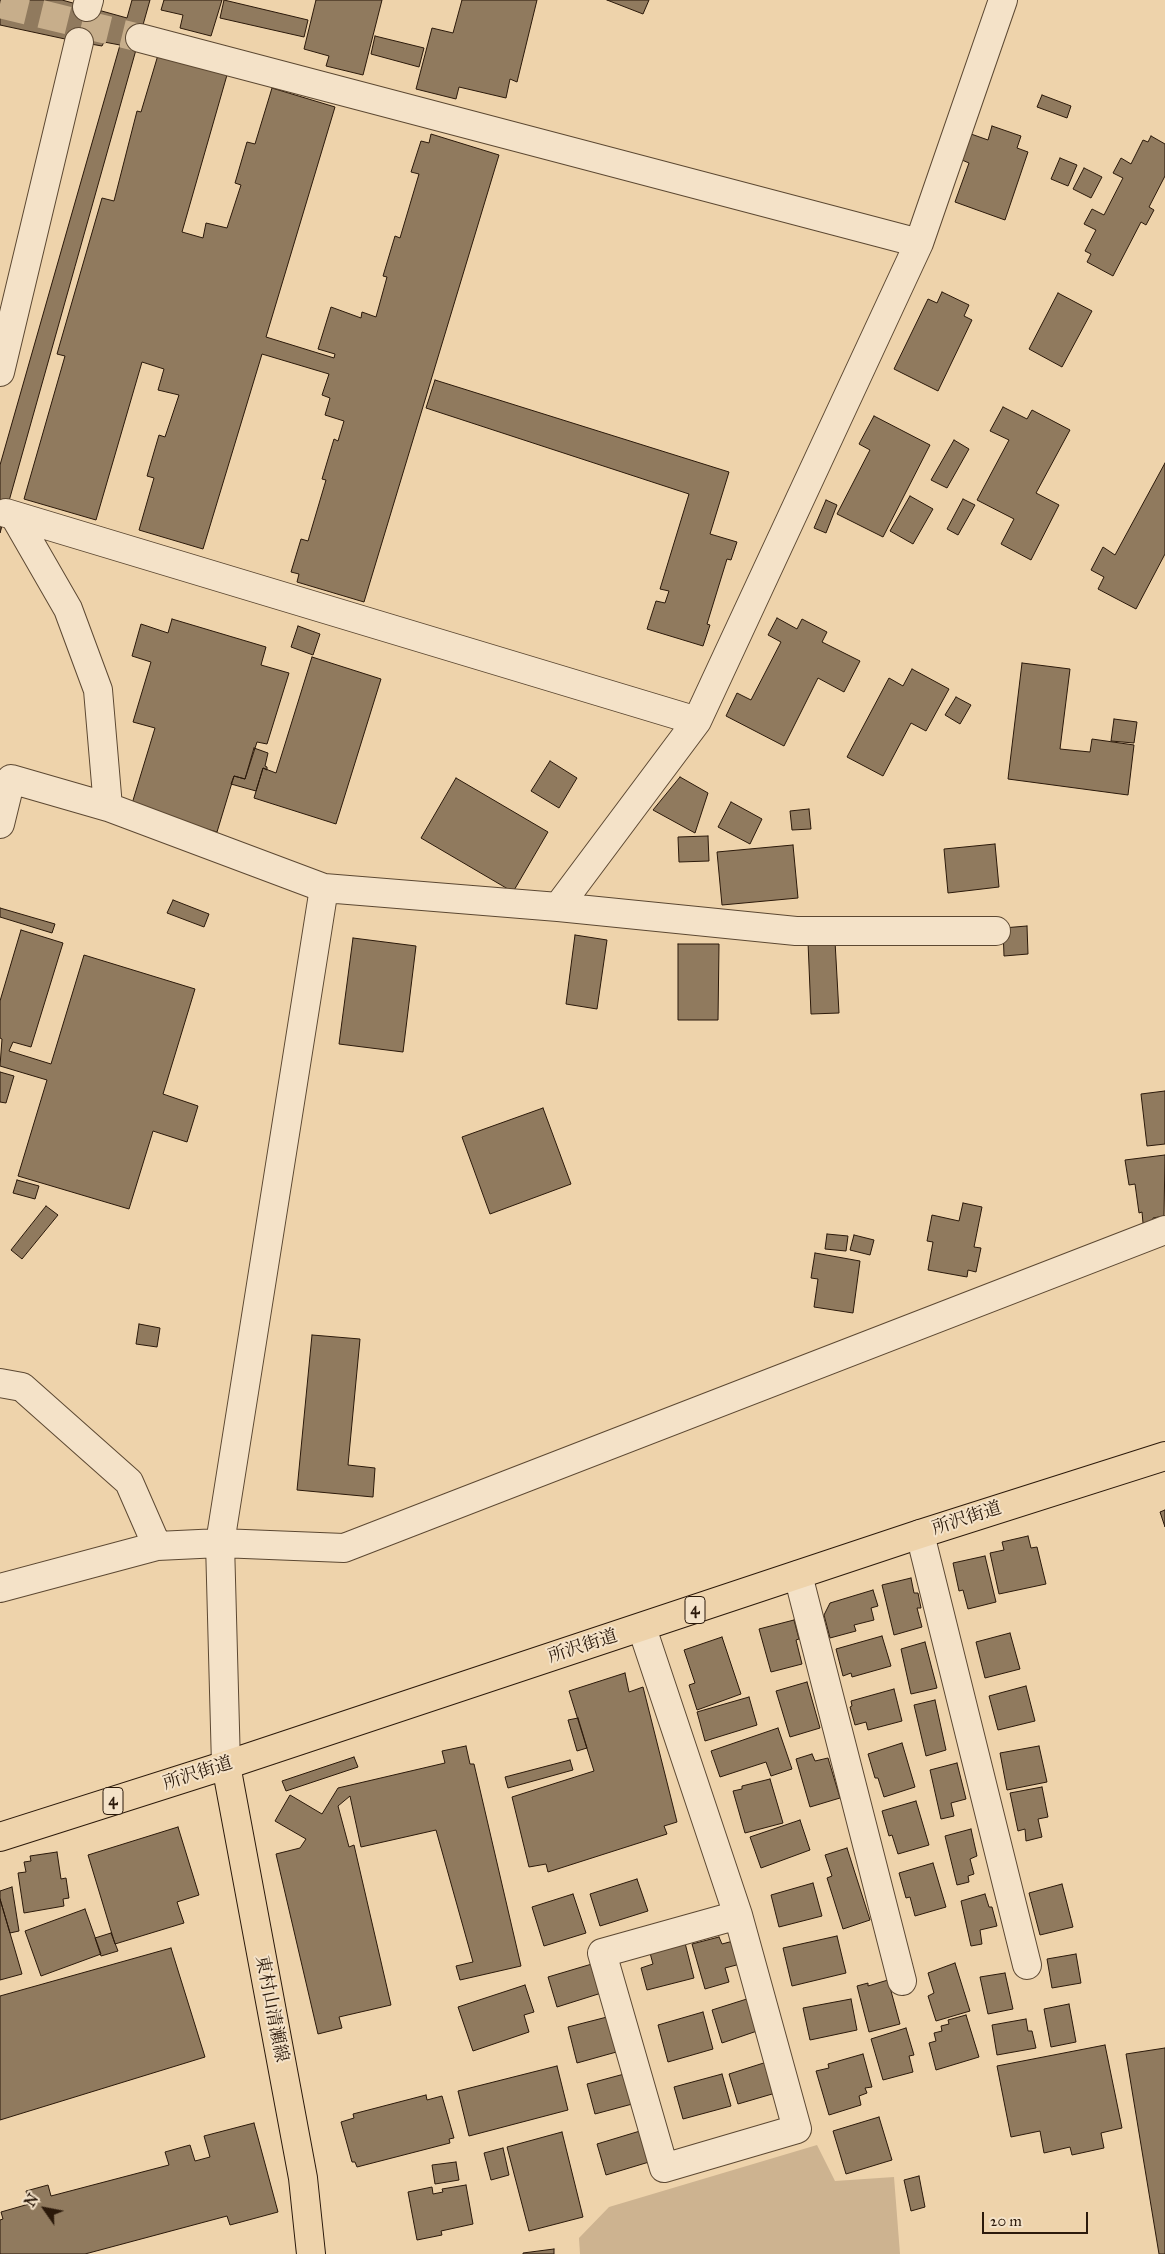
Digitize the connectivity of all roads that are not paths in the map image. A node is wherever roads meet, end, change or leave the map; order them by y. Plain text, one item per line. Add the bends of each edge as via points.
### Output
1 (1003, 0) edge
2 (140, 38) tunnel mouth
3 (79, 42) dead end
4 (919, 242) junction
5 (0, 372) edge
6 (697, 721) junction
7 (108, 807) junction
8 (0, 824) edge
9 (324, 888) junction
10 (558, 907) junction
11 (996, 931) dead end
12 (1165, 1230) edge
13 (0, 1383) edge
14 (1165, 1456) edge
15 (920, 1534) junction
16 (220, 1543) junction
17 (157, 1546) junction
18 (798, 1575) junction
19 (0, 1588) edge
20 (642, 1628) junction
21 (226, 1765) junction
22 (0, 1837) edge
23 (738, 1915) junction
24 (1027, 1964) dead end
25 (902, 1981) dead end
26 (312, 2254) edge

1 - 4 street
2 - 4 street
3 - 5 street
4 - 6 street
6 - 7 street via 10,515 68,609 98,690
6 - 10 street
7 - 8 street via 11,779
7 - 9 street
9 - 10 street
9 - 16 street
10 - 11 street via 796,931
12 - 16 street via 344,1548
13 - 17 street via 22,1387 129,1482
14 - 15 main road, 所沢街道 / 4
15 - 18 main road, 所沢街道 / 4
15 - 24 street
16 - 17 street
16 - 21 street
17 - 19 street
18 - 20 main road, 所沢街道 / 4
18 - 25 street
20 - 21 main road, 所沢街道 / 4
20 - 23 street
21 - 22 main road, 所沢街道 / 4
21 - 26 main road, 東村山清瀬線 via 302,2178
23 - 23 street via 602,1953 664,2168 797,2129

